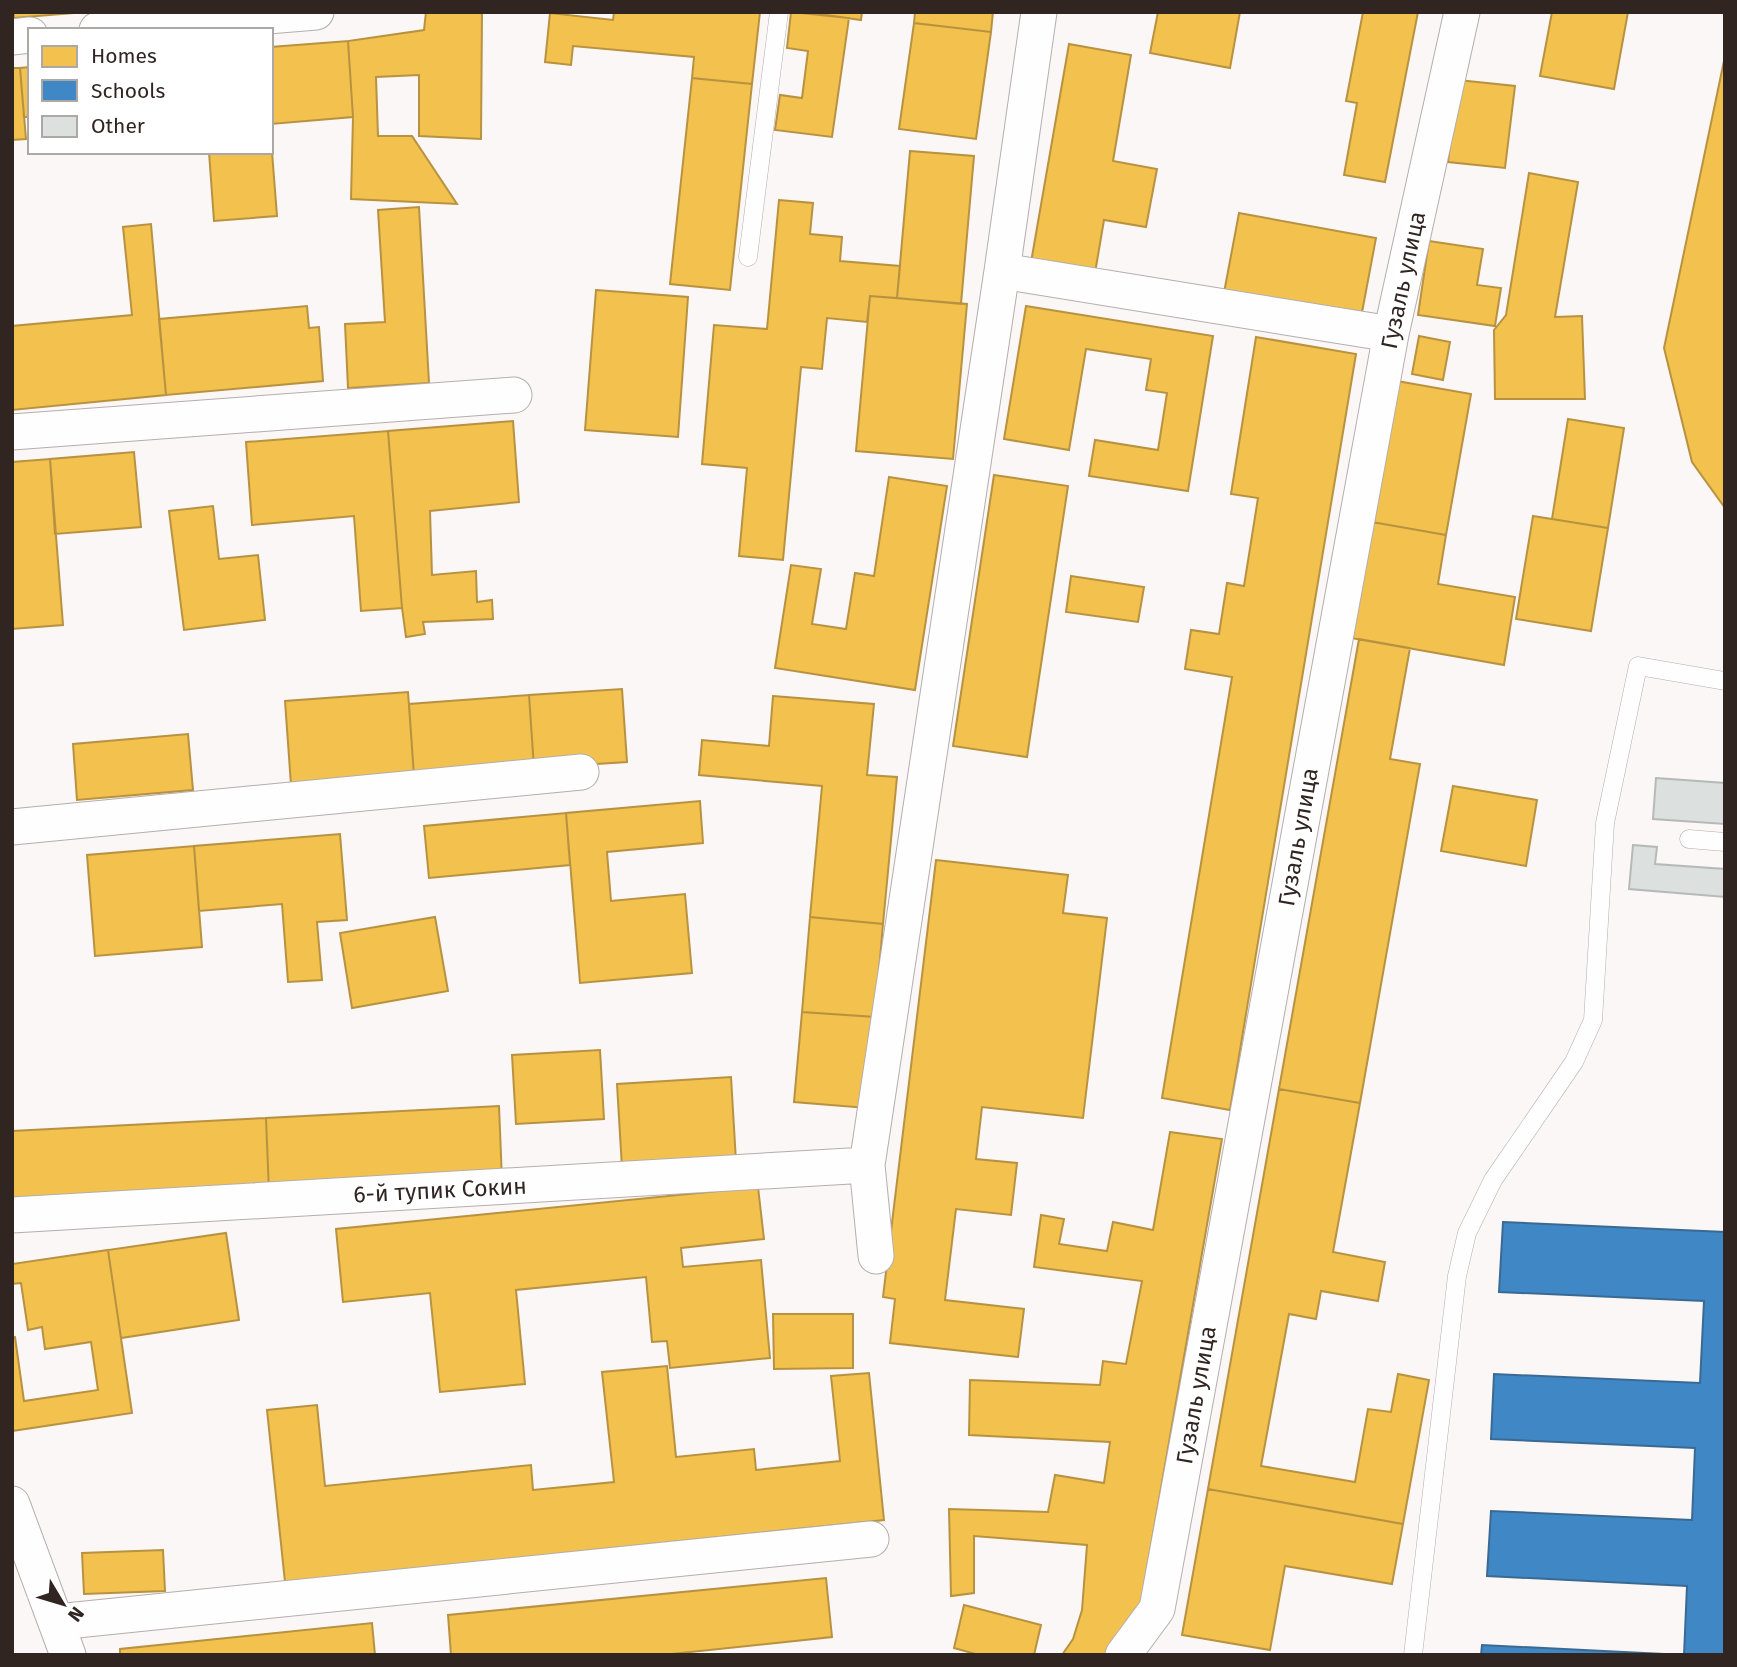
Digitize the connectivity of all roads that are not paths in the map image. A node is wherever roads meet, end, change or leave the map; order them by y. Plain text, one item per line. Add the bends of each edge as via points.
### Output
1 (316, 12) edge
2 (779, 12) edge
3 (1039, 12) edge
4 (1462, 12) edge
5 (121, 28) edge
6 (748, 257) dead end
7 (1002, 271) junction
8 (1391, 334) junction
9 (514, 395) dead end
10 (12, 432) edge
11 (1725, 681) edge
12 (581, 772) dead end
13 (12, 828) edge
14 (1689, 839) dead end
15 (1725, 842) edge
16 (867, 1164) junction
17 (12, 1215) edge
18 (876, 1256) dead end
19 (12, 1504) edge
20 (871, 1539) dead end
21 (57, 1622) junction
22 (1137, 1649) edge
23 (68, 1655) edge
24 (1413, 1655) edge

1 - 5 street
2 - 6 lane
3 - 7 street
4 - 8 street, Гузаль улица
7 - 8 street
7 - 16 street
8 - 22 street, Гузаль улица via 1157,1609
9 - 10 street
11 - 24 lane via 1638,666 1605,823 1593,1020 1574,1062 1493,1180 1467,1233 1457,1276
12 - 13 street
14 - 15 lane
16 - 17 street, 6-й тупик Сокин
16 - 18 street
19 - 21 street
20 - 21 street
21 - 23 street

